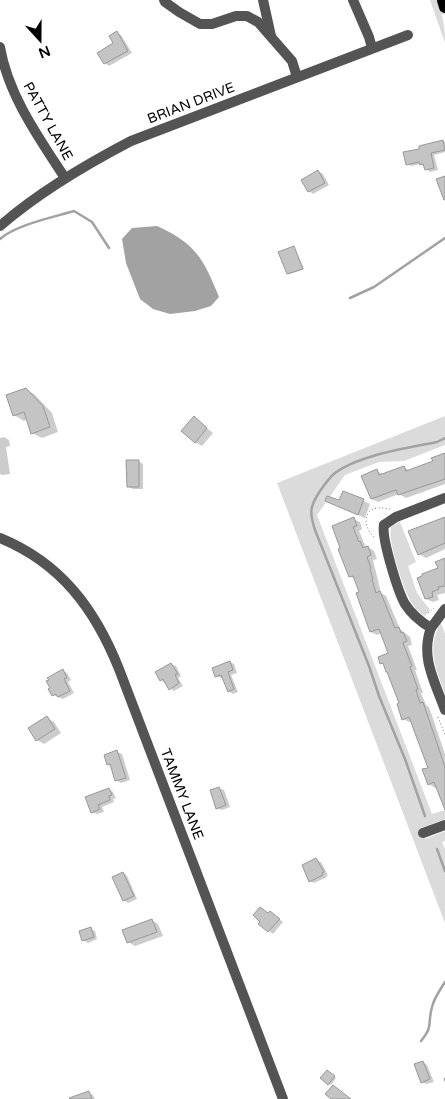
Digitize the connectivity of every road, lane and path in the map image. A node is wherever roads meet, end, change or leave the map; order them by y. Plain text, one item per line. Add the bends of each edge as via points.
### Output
1 (164, 0) edge
2 (263, 0) edge
3 (353, 0) edge
4 (443, 0) edge
5 (445, 7) edge
6 (408, 35) dead end
7 (272, 39) junction
8 (0, 47) edge
9 (372, 48) junction
10 (297, 77) junction
11 (65, 178) junction
12 (0, 226) edge
13 (445, 498) edge
14 (0, 538) edge
15 (445, 609) edge
16 (424, 612) dead end
17 (428, 616) dead end
18 (432, 628) junction
19 (445, 710) edge
20 (445, 825) edge
21 (423, 833) dead end
22 (283, 1099) edge

1 - 7 street via 200,24 247,16 258,22
2 - 7 street
3 - 9 street
4 - 5 main road
6 - 9 street, BRIAN DRIVE
7 - 10 street via 292,61
8 - 11 street, PATTY LANE via 18,100
9 - 10 street, BRIAN DRIVE
10 - 11 street, BRIAN DRIVE via 131,141
11 - 12 street, BRIAN DRIVE
13 - 18 street via 382,523 401,596 413,614
14 - 22 street, TAMMY LANE via 32,554 60,576 82,600 102,631 125,683
15 - 18 street
16 - 17 path
18 - 19 street via 427,643 427,662
20 - 21 street

